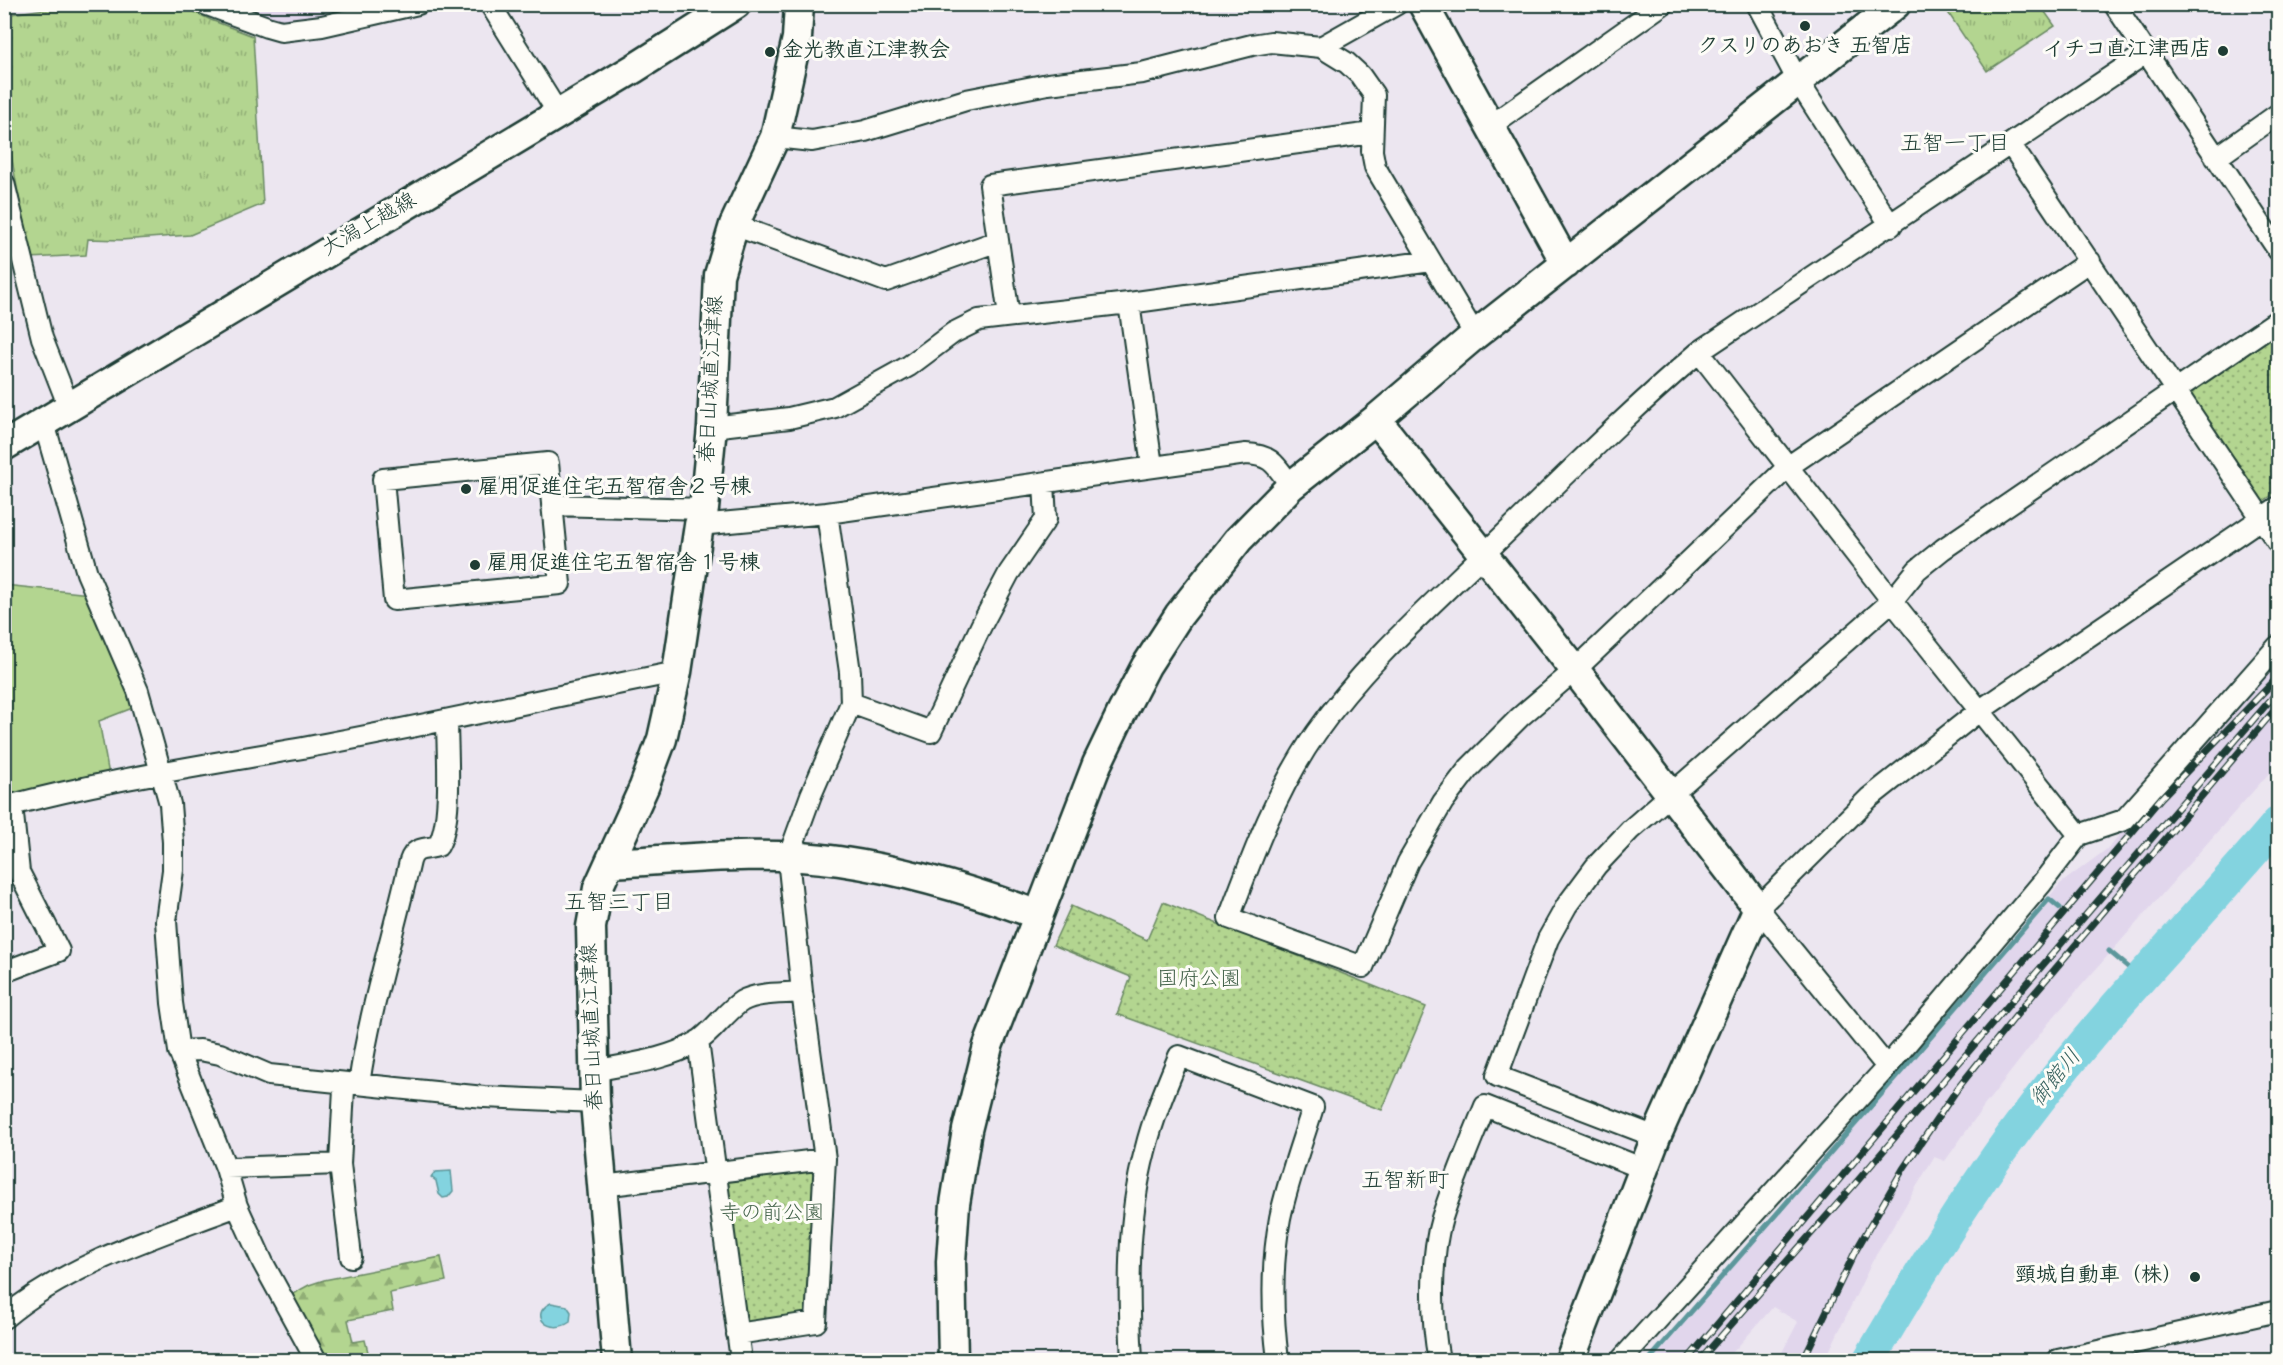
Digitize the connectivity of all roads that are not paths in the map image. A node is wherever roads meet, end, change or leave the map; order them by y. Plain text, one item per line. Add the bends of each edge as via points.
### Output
1 (205, 4) edge
2 (418, 4) edge
3 (490, 4) edge
4 (736, 4) edge
5 (799, 4) edge
6 (1396, 4) edge
7 (1423, 4) edge
8 (1663, 4) edge
9 (1757, 4) edge
10 (1896, 4) edge
11 (2114, 4) edge
12 (1321, 47) junction
13 (2146, 53) junction
14 (1798, 81) junction
15 (558, 113) junction
16 (2278, 114) edge
17 (1490, 126) junction
18 (1372, 133) junction
19 (775, 137) junction
20 (2011, 145) junction
21 (2216, 158) junction
22 (4, 183) edge
23 (734, 225) junction
24 (1890, 226) junction
25 (999, 241) junction
26 (2278, 250) edge
27 (1431, 261) junction
28 (2090, 261) junction
29 (1566, 264) junction
30 (1129, 303) junction
31 (1009, 316) junction
32 (2278, 320) edge
33 (1475, 335) junction
34 (1699, 352) junction
35 (2176, 390) junction
36 (69, 407) junction
37 (1376, 420) junction
38 (44, 423) junction
39 (712, 427) junction
40 (4, 446) edge
41 (1152, 466) junction
42 (1789, 466) junction
43 (1044, 483) junction
44 (1291, 486) junction
45 (552, 505) junction
46 (2278, 507) edge
47 (827, 513) junction
48 (701, 517) junction
49 (2262, 518) junction
50 (2278, 543) edge
51 (1483, 556) junction
52 (1892, 601) junction
53 (2278, 646) edge
54 (1575, 670) junction
55 (677, 672) junction
56 (851, 703) junction
57 (1979, 711) junction
58 (447, 720) junction
59 (161, 772) junction
60 (1671, 796) junction
61 (8, 806) edge
62 (2079, 835) junction
63 (788, 858) junction
64 (610, 863) junction
65 (1758, 909) junction
66 (1038, 915) junction
67 (4, 972) edge
68 (802, 992) junction
69 (698, 1041) junction
70 (179, 1051) junction
71 (1887, 1067) junction
72 (594, 1071) junction
73 (351, 1087) junction
74 (595, 1102) junction
75 (1656, 1137) junction
76 (825, 1159) junction
77 (340, 1164) junction
78 (226, 1168) junction
79 (1644, 1169) junction
80 (715, 1172) junction
81 (602, 1186) junction
82 (237, 1206) junction
83 (351, 1257) dead end
84 (2278, 1311) edge
85 (4, 1318) edge
86 (737, 1334) junction
87 (316, 1360) edge
88 (617, 1360) edge
89 (741, 1360) edge
90 (953, 1360) edge
91 (1132, 1360) edge
92 (1278, 1360) edge
93 (1439, 1360) edge
94 (1570, 1360) edge
95 (1621, 1360) edge
96 (2058, 1360) edge

1 - 2 street via 281,31 322,26
3 - 15 street
4 - 15 street, 大潟上越線
5 - 19 street, 春日山城直江津線 via 797,38
6 - 12 street
7 - 17 street
8 - 17 street
9 - 14 street
10 - 14 street
11 - 13 street
12 - 18 street via 1347,63 1374,95
12 - 19 street via 1271,42 1252,45 1142,73 1048,84 966,100 866,131 812,141
13 - 20 street
13 - 21 street
14 - 24 street
14 - 29 street
15 - 36 street, 大潟上越線
16 - 21 street
17 - 29 street
18 - 25 street via 990,185
18 - 27 street via 1375,167
19 - 23 street, 春日山城直江津線
20 - 24 street
20 - 28 street
21 - 26 street
22 - 36 street via 42,338
23 - 25 street via 886,281
23 - 39 street, 春日山城直江津線 via 718,275
24 - 34 street
25 - 31 street
27 - 30 street
27 - 33 street
28 - 35 street
28 - 42 street
29 - 33 street
30 - 31 street
30 - 41 street
31 - 39 street via 967,324 909,366 835,407 789,418
32 - 35 street
33 - 37 street
34 - 42 street
34 - 51 street via 1641,401
35 - 49 street
35 - 52 street via 1943,549 1917,570
36 - 38 street, 大潟上越線
37 - 44 street
37 - 51 street
38 - 40 street, 大潟上越線
38 - 59 street via 87,573 138,691
39 - 48 street, 春日山城直江津線
41 - 43 street
41 - 44 street via 1260,454 1271,459
42 - 52 street
42 - 54 street
43 - 47 street
43 - 56 street via 1046,519 1009,573 931,732
44 - 66 street via 1238,540 1179,615 1146,666 1097,764
45 - 45 street via 548,463 383,479 394,600 560,584
45 - 48 street
46 - 49 street
47 - 48 street
47 - 56 street
48 - 55 street, 春日山城直江津線
49 - 50 street
49 - 57 street
51 - 54 street
51 - 54 street via 1357,679 1315,735 1275,803 1229,918 1363,967 1408,862 1443,802 1469,768
52 - 57 street
52 - 60 street
53 - 62 street via 2124,820
54 - 60 street
55 - 58 street
55 - 64 street, 春日山城直江津線 via 662,739
56 - 63 street
57 - 62 street
57 - 65 street via 1869,798
58 - 59 street
58 - 73 street via 447,802 442,838 438,846 412,853
59 - 61 street
59 - 70 street via 170,804 173,842 166,921
60 - 65 street
60 - 75 street via 1602,859 1567,905 1548,939 1497,1076
61 - 67 street via 19,872 59,951
62 - 71 street
63 - 64 street via 735,856
63 - 66 street via 838,861 922,878
63 - 68 street
64 - 72 street, 春日山城直江津線 via 598,888 591,927
65 - 71 street
65 - 75 street
66 - 90 street via 988,1046 968,1130 952,1240
68 - 69 street via 741,1002
68 - 76 street
69 - 72 street via 665,1055
69 - 80 street
70 - 73 street via 220,1054 269,1075
70 - 78 street
71 - 95 street
72 - 74 street, 春日山城直江津線
73 - 74 street
73 - 77 street
74 - 81 street, 春日山城直江津線
75 - 79 street
76 - 80 street
76 - 86 street via 816,1322
77 - 78 street
77 - 83 street
78 - 82 street
79 - 93 street via 1485,1106 1441,1220 1433,1286
79 - 94 street
80 - 81 street
80 - 86 street
81 - 88 street, 春日山城直江津線
82 - 85 street via 124,1250 52,1285
82 - 87 street
84 - 96 street
86 - 89 street
91 - 92 street via 1130,1247 1138,1188 1144,1152 1179,1056 1314,1107 1281,1217 1275,1254 1274,1328

